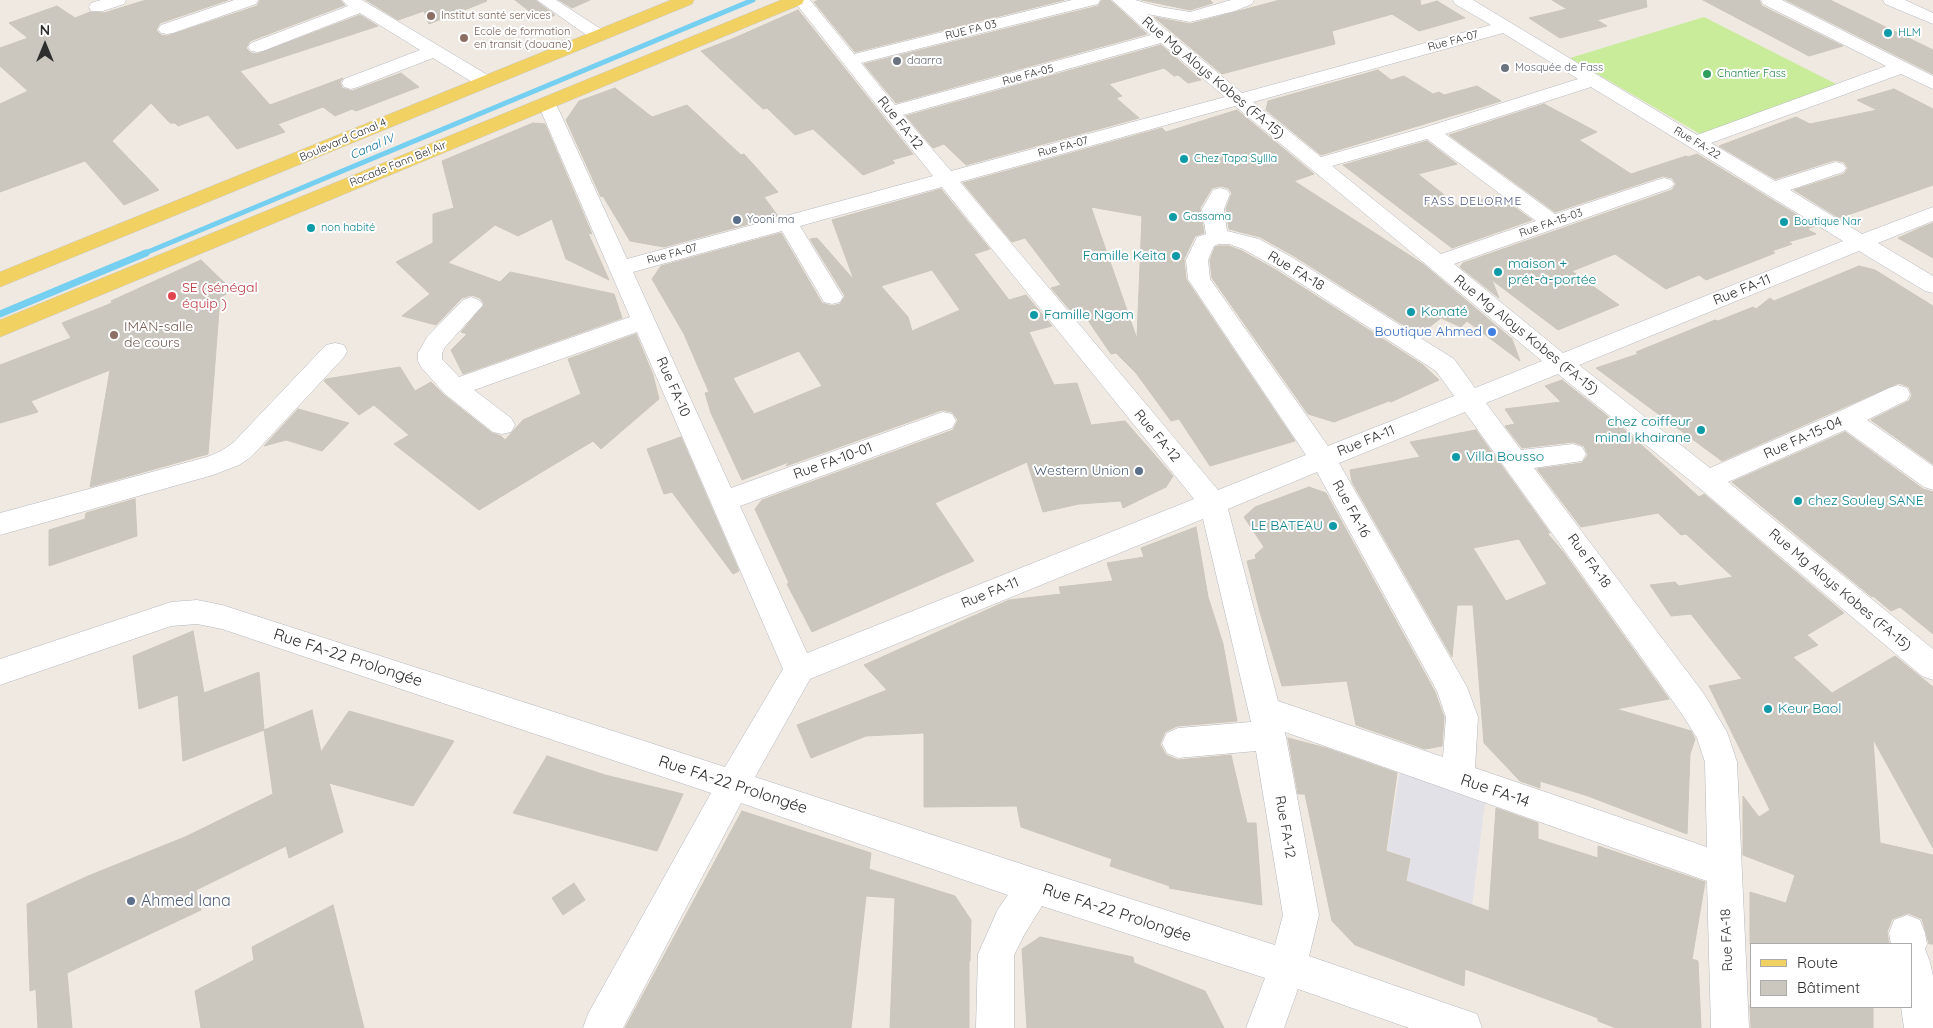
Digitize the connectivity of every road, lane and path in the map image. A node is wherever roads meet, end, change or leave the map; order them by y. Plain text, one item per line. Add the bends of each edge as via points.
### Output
1 (118, 0) edge
2 (250, 0) edge
3 (545, 0) edge
4 (686, 0) edge
5 (796, 0) edge
6 (801, 0) edge
7 (1092, 0) edge
8 (1246, 0) edge
9 (1461, 0) edge
10 (1769, 0) edge
11 (1891, 0) edge
12 (1919, 0) edge
13 (1121, 1) edge
14 (356, 4) edge
15 (97, 7) dead end
16 (1933, 7) edge
17 (643, 18) junction
18 (1933, 19) edge
19 (1505, 27) junction
20 (167, 29) dead end
21 (598, 35) junction
22 (1164, 37) junction
23 (257, 47) dead end
24 (681, 48) junction
25 (434, 51) junction
26 (850, 60) junction
27 (1902, 67) junction
28 (1593, 80) junction
29 (484, 81) junction
30 (351, 83) dead end
31 (1933, 83) edge
32 (1238, 99) junction
33 (547, 104) junction
34 (891, 112) junction
35 (394, 118) junction
36 (1430, 132) junction
37 (1696, 142) junction
38 (448, 143) junction
39 (1317, 164) junction
40 (1836, 168) dead end
41 (946, 179) junction
42 (1664, 184) dead end
43 (1773, 189) junction
44 (1220, 194) dead end
45 (1933, 213) edge
46 (787, 222) junction
47 (1553, 223) junction
48 (1217, 238) junction
49 (1861, 242) junction
50 (1438, 262) junction
51 (0, 263) edge
52 (620, 268) junction
53 (0, 280) edge
54 (1933, 286) edge
55 (832, 297) dead end
56 (471, 305) dead end
57 (644, 321) junction
58 (0, 329) edge
59 (0, 344) edge
60 (335, 351) dead end
61 (1560, 364) junction
62 (454, 388) junction
63 (1898, 394) dead end
64 (1470, 400) junction
65 (1847, 419) junction
66 (943, 421) dead end
67 (502, 425) dead end
68 (1573, 454) dead end
69 (1323, 459) junction
70 (1515, 460) junction
71 (1707, 480) junction
72 (1933, 480) edge
73 (724, 501) junction
74 (1213, 503) junction
75 (0, 524) edge
76 (1933, 667) edge
77 (799, 670) junction
78 (0, 672) edge
79 (1267, 724) junction
80 (1178, 743) dead end
81 (1458, 778) junction
82 (733, 785) junction
83 (1724, 870) junction
84 (1034, 886) junction
85 (1288, 968) junction
86 (1913, 969) edge
87 (602, 1028) edge
88 (995, 1028) edge
89 (1265, 1028) edge
90 (1463, 1028) edge
91 (1730, 1028) edge
92 (1923, 1028) edge

1 - 15 street
2 - 20 street
3 - 21 street
4 - 17 main road, Boulevard Canal 4
5 - 24 main road, Rocade Fann Bel Air
6 - 26 street, Rue FA-12
7 - 26 street, RUE FA 03
8 - 13 street via 1190,17
9 - 19 street, Rue FA-22
10 - 27 street
11 - 18 street
12 - 16 street
13 - 22 street, Rue Mg Aloys Kobes (FA-15)
14 - 23 street
14 - 25 street
17 - 21 main road, Boulevard Canal 4
17 - 24 main road via 684,23 690,35
19 - 28 street, Rue FA-22
19 - 32 street, Rue FA-07
21 - 29 main road, Boulevard Canal 4
22 - 32 street, Rue Mg Aloys Kobes (FA-15)
22 - 34 street, Rue FA-05
24 - 33 main road, Rocade Fann Bel Air
25 - 29 street
25 - 30 street
26 - 34 street, Rue FA-12
27 - 31 street
27 - 37 street
28 - 36 street
28 - 37 street, Rue FA-22
29 - 35 main road, Boulevard Canal 4
32 - 39 street, Rue Mg Aloys Kobes (FA-15)
32 - 41 street, Rue FA-07
33 - 38 main road, Rocade Fann Bel Air
33 - 52 street, Rue FA-10
34 - 41 street, Rue FA-12
35 - 51 main road via 320,140
35 - 53 main road, Boulevard Canal 4
36 - 39 street
36 - 47 street
37 - 43 street, Rue FA-22
38 - 58 main road, Rocade Fann Bel Air
38 - 59 main road via 399,173
39 - 50 street, Rue Mg Aloys Kobes (FA-15)
40 - 43 street
41 - 46 street, Rue FA-07
41 - 74 street, Rue FA-12
42 - 47 street, Rue FA-15-03
43 - 49 street, Rue FA-22
44 - 48 street via 1214,209
45 - 49 street, Rue FA-11
46 - 52 street, Rue FA-07
46 - 55 street
47 - 50 street, Rue FA-15-03
48 - 64 street, Rue FA-18 via 1238,239 1285,263 1445,365
48 - 69 street, Rue FA-16 via 1205,242 1197,260 1198,279
49 - 54 street, Rue FA-22
49 - 61 street, Rue FA-11
50 - 61 street, Rue Mg Aloys Kobes (FA-15)
52 - 57 street, Rue FA-10
56 - 62 street via 435,343 430,353 430,361
57 - 62 street
57 - 73 street, Rue FA-10
60 - 75 street via 242,450 230,458
61 - 64 street, Rue FA-11
61 - 71 street, Rue Mg Aloys Kobes (FA-15)
62 - 67 street
63 - 65 street, Rue FA-15-04
64 - 69 street, Rue FA-11
64 - 70 street, Rue FA-18
65 - 71 street, Rue FA-15-04
65 - 72 street
66 - 73 street, Rue FA-10-01
68 - 70 street
69 - 74 street, Rue FA-11
69 - 81 street, Rue FA-16 via 1452,687 1462,717
70 - 83 street, Rue FA-18 via 1711,732 1721,762
71 - 76 street, Rue Mg Aloys Kobes (FA-15)
73 - 77 street, Rue FA-10
74 - 77 street, Rue FA-11
74 - 79 street, Rue FA-12
77 - 82 street
78 - 82 street, Rue FA-22 Prolongée via 172,614 197,612 222,617
79 - 80 street
79 - 81 street, Rue FA-14
79 - 85 street, Rue FA-12 via 1300,916
81 - 83 street, Rue FA-14
82 - 84 street, Rue FA-22 Prolongée
82 - 87 street
83 - 91 street, Rue FA-18
84 - 85 street, Rue FA-22 Prolongée
84 - 88 street via 1010,922 996,954
85 - 89 street, Rue FA-12
85 - 90 street, Rue FA-22 Prolongée
86 - 92 street

